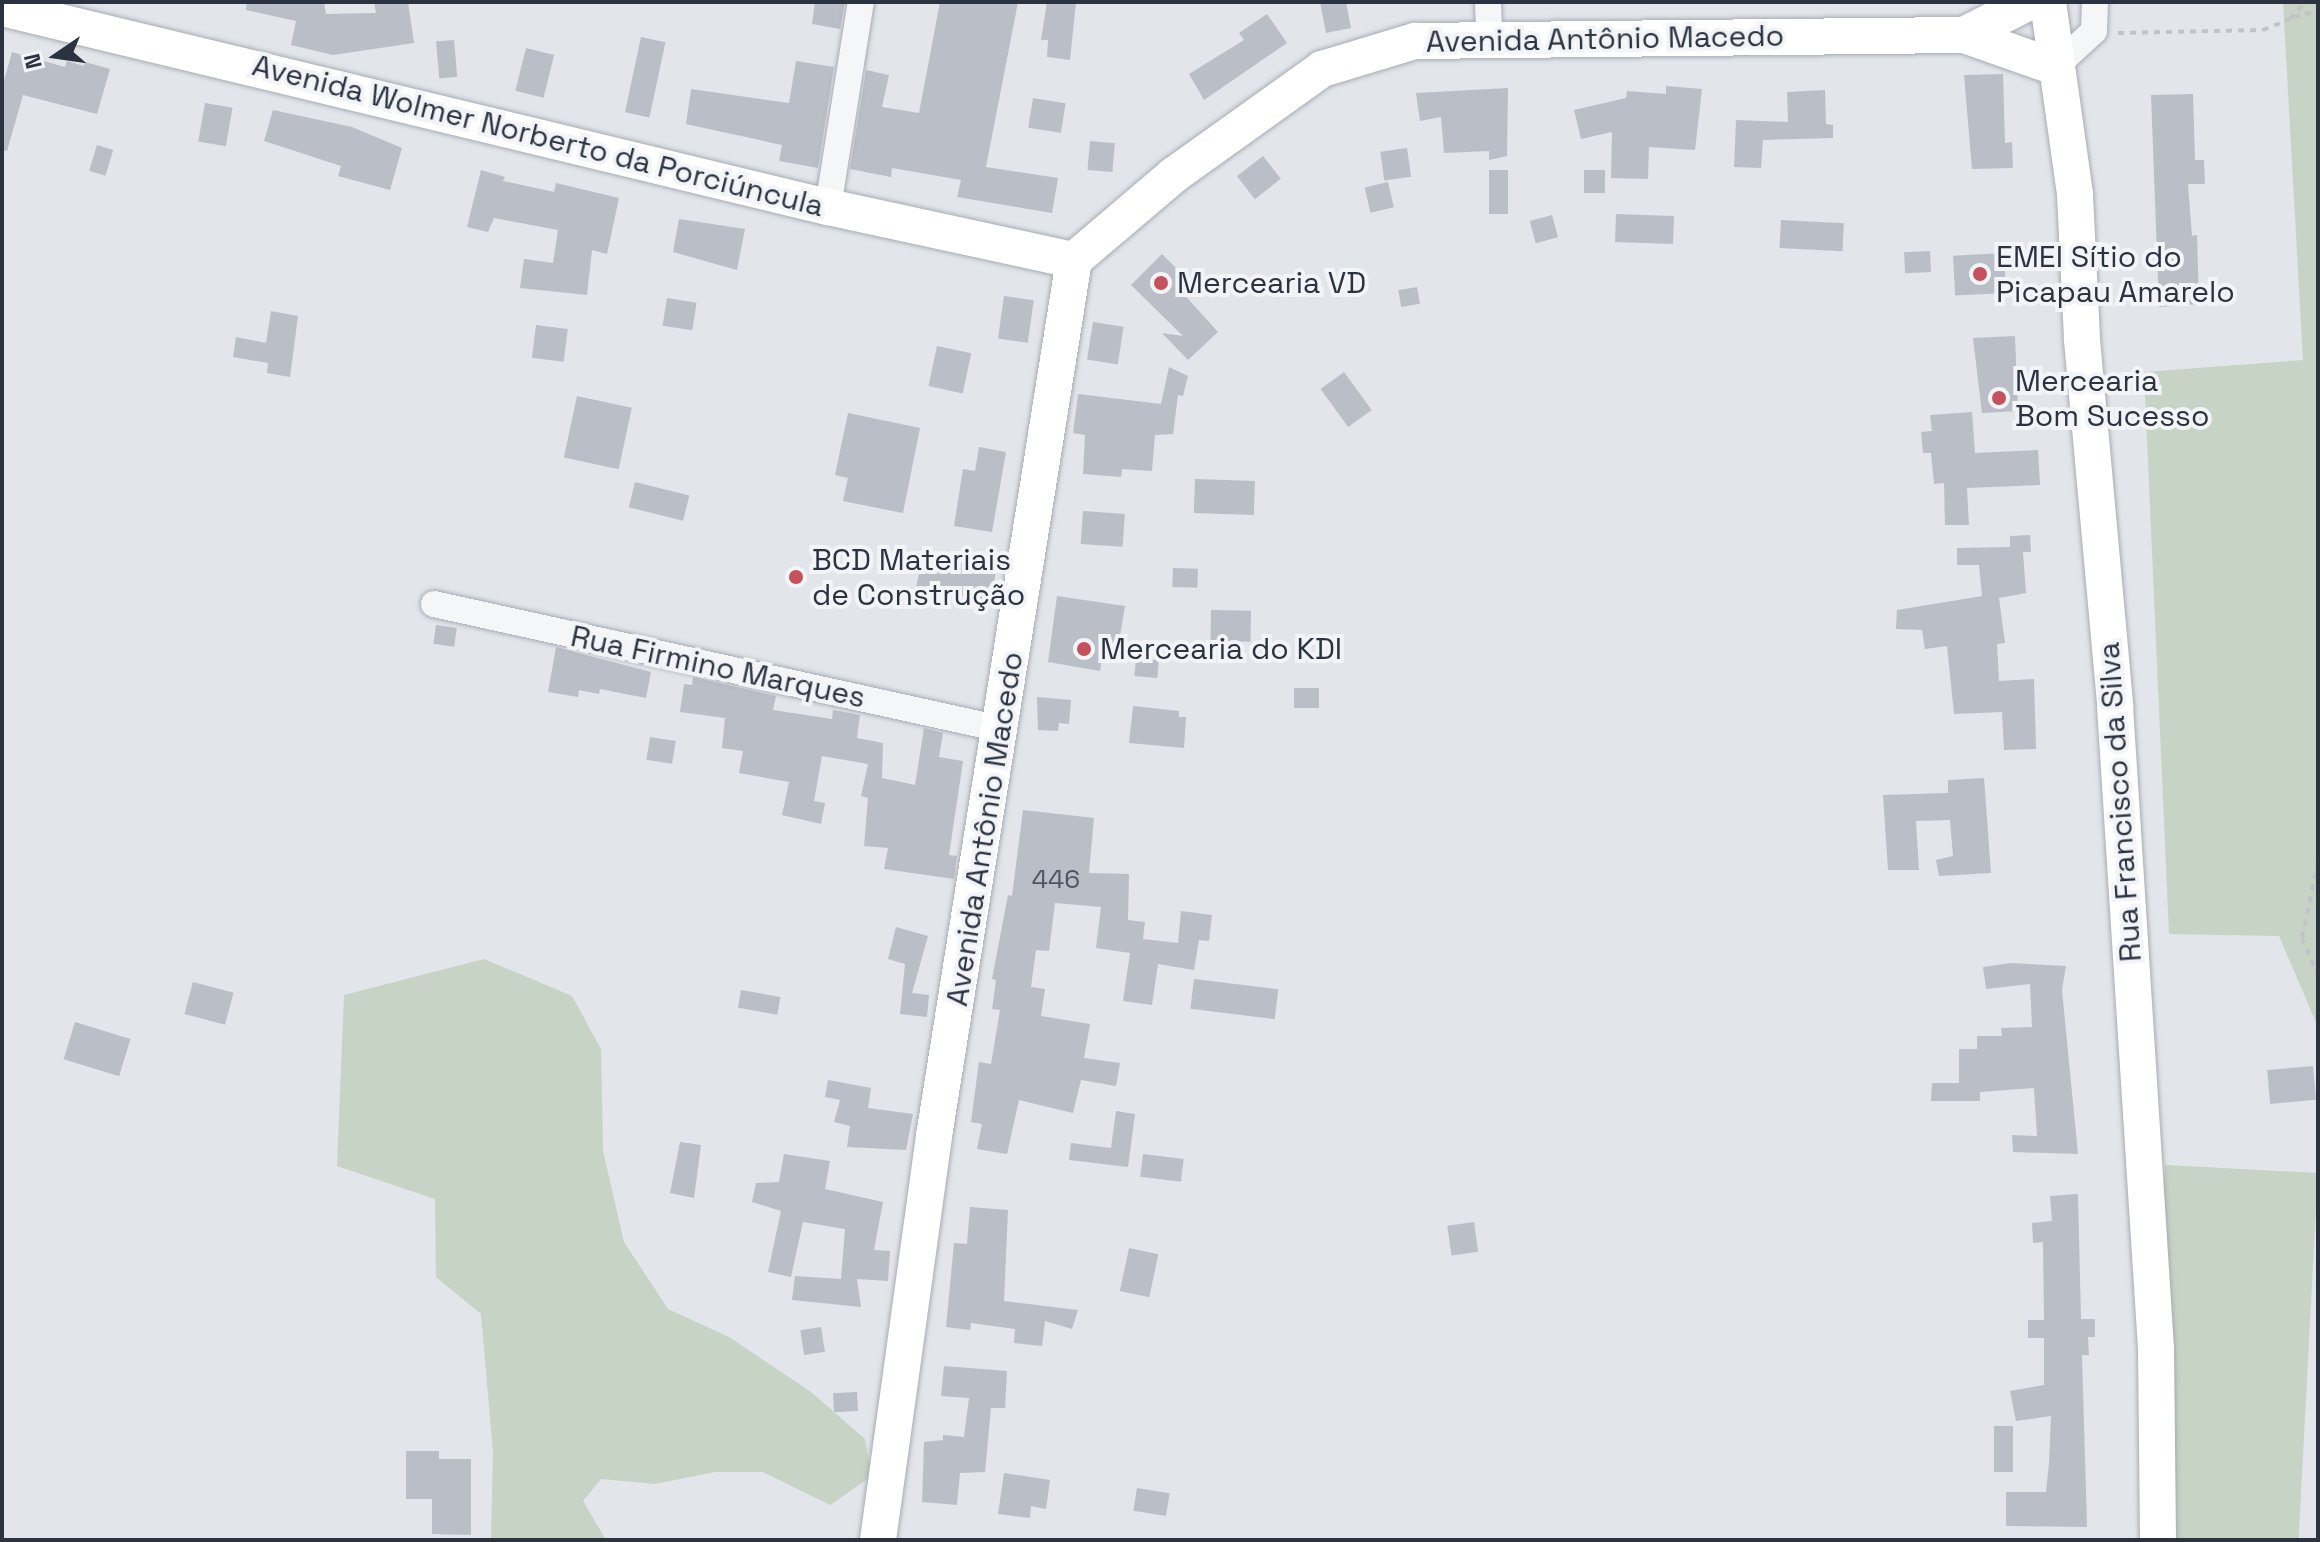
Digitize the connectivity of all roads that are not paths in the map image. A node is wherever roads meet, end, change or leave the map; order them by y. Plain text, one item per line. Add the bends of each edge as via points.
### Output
1 (861, 2) edge
2 (1488, 2) edge
3 (2029, 2) edge
4 (2048, 2) edge
5 (2095, 2) edge
6 (2, 8) edge
7 (1964, 35) junction
8 (1489, 40) junction
9 (2055, 67) junction
10 (828, 207) junction
11 (1074, 260) junction
12 (434, 604) dead end
13 (1001, 729) junction
14 (878, 1540) edge
15 (2158, 1540) edge

1 - 10 street
2 - 8 street
3 - 7 street
4 - 9 street, Rua Francisco da Silva
5 - 9 street via 2094,31
6 - 10 street, Avenida Wolmer Norberto da Porciúncula
7 - 8 street, Avenida Antônio Macedo
7 - 9 street
8 - 11 street, Avenida Antônio Macedo via 1415,41 1322,69 1174,175
9 - 15 street, Rua Francisco da Silva via 2075,195 2082,340 2115,706 2156,1349
10 - 11 street, Avenida Wolmer Norberto da Porciúncula
11 - 13 street, Avenida Antônio Macedo
12 - 13 street, Rua Firmino Marques
13 - 14 street, Avenida Antônio Macedo via 934,1136

